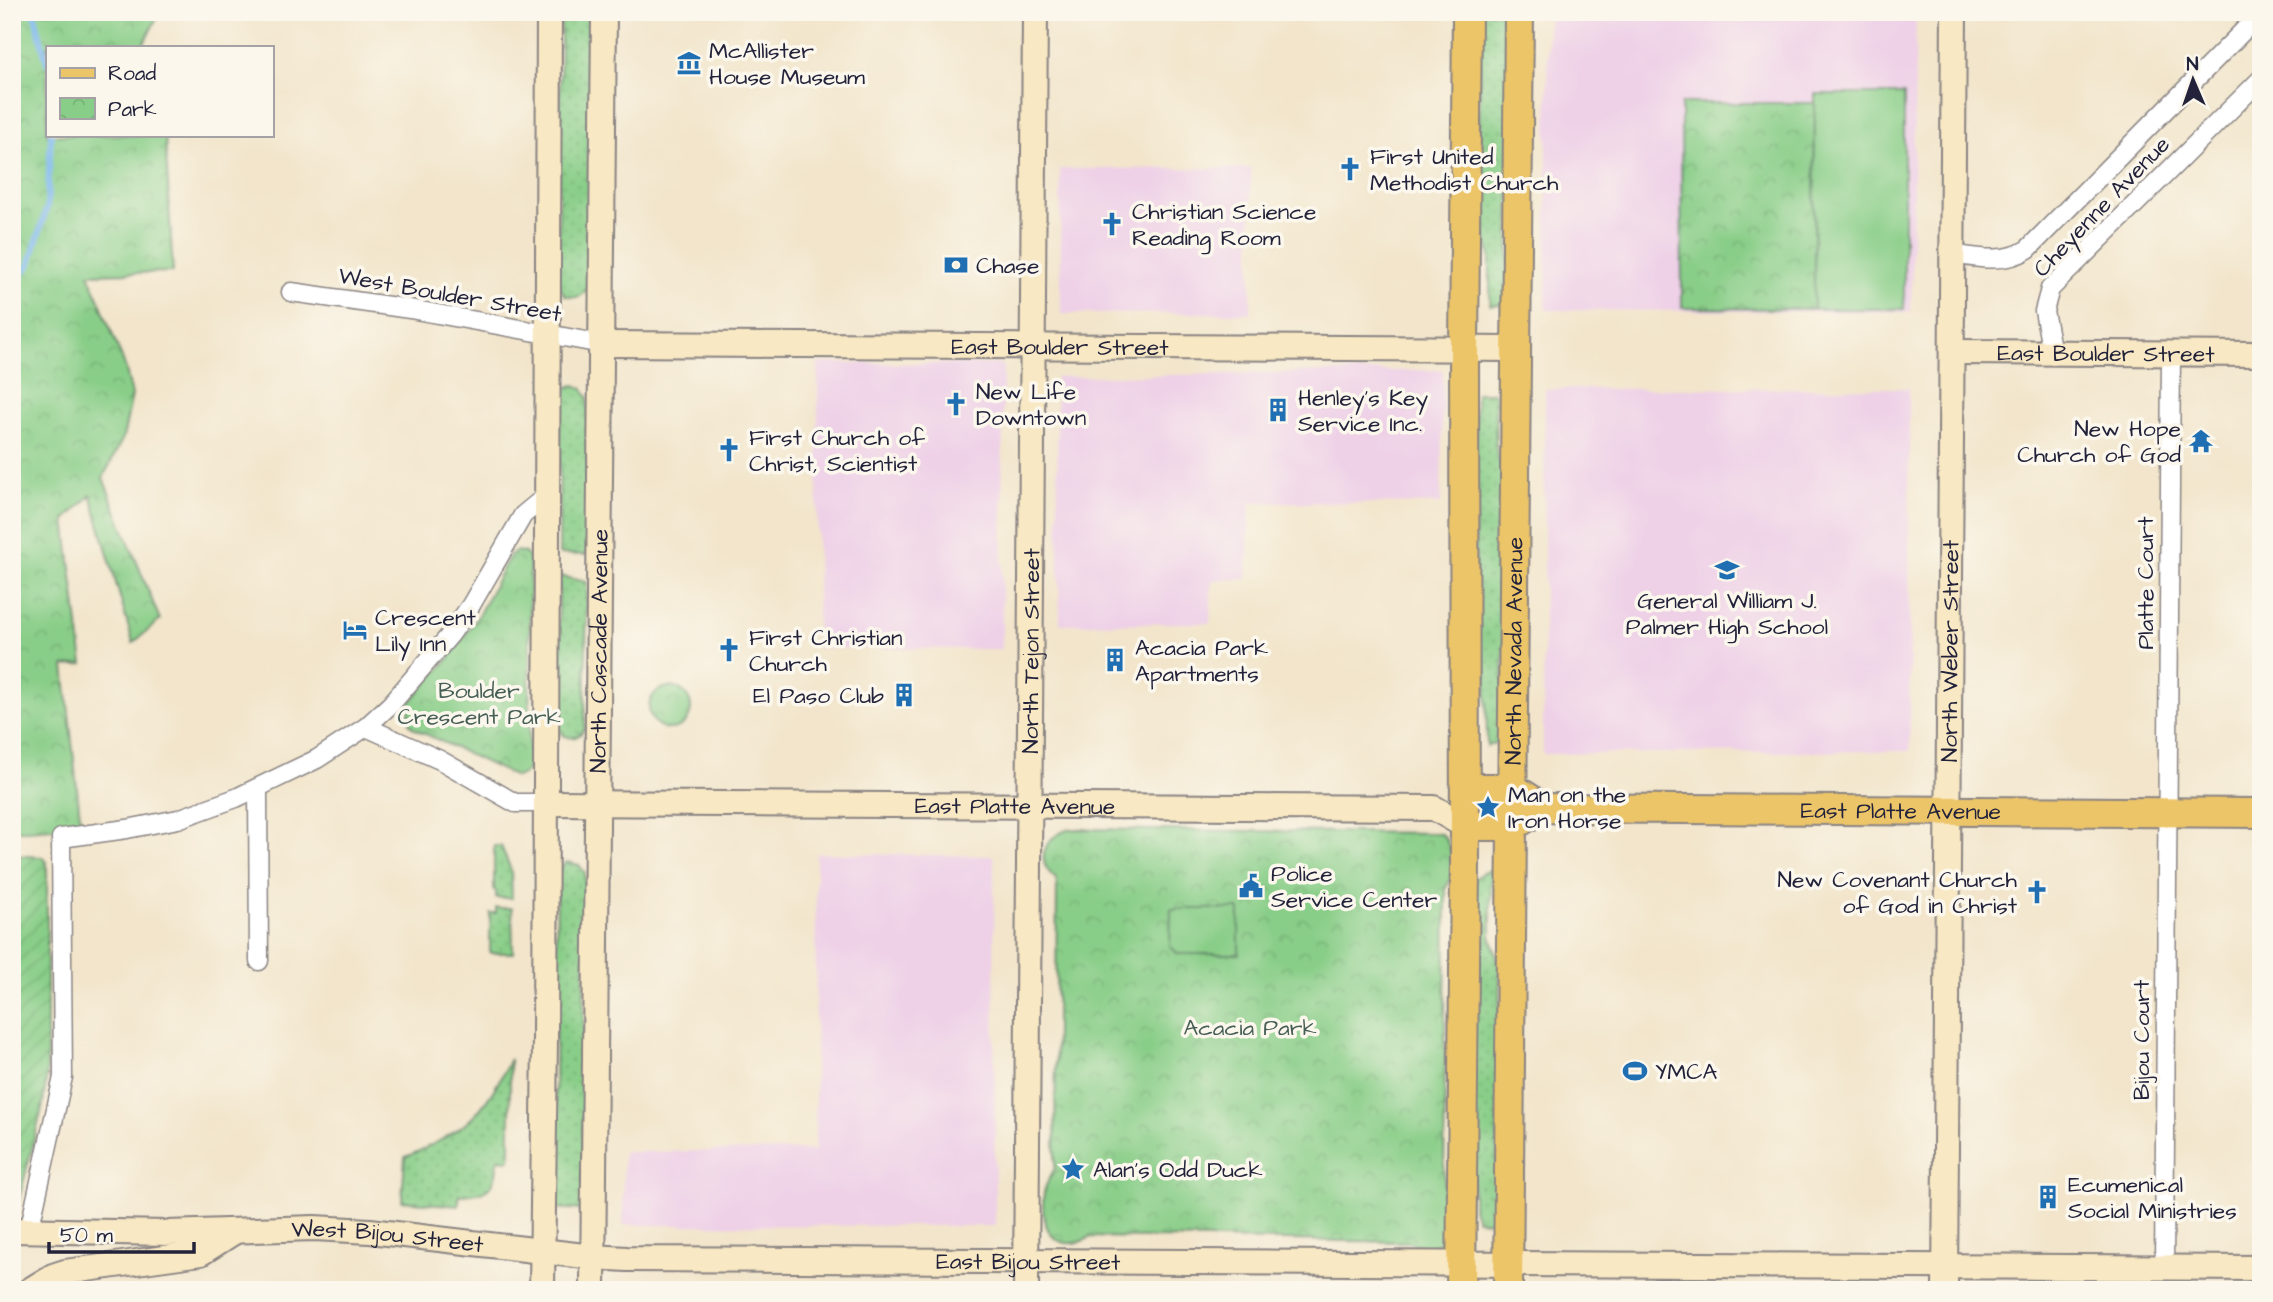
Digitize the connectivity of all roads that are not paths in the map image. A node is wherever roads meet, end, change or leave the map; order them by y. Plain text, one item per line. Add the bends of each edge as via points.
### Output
1 (549, 12) edge
2 (604, 12) edge
3 (1035, 12) edge
4 (1467, 12) edge
5 (1519, 12) edge
6 (1954, 12) edge
7 (2261, 13) edge
8 (2261, 79) edge
9 (1952, 254) junction
10 (291, 292) dead end
11 (548, 336) junction
12 (602, 344) junction
13 (1032, 347) junction
14 (1464, 349) junction
15 (1518, 349) junction
16 (1952, 352) junction
17 (2052, 353) junction
18 (2171, 354) junction
19 (2261, 354) edge
20 (546, 496) junction
21 (366, 727) junction
22 (1465, 788) junction
23 (1513, 788) junction
24 (257, 789) junction
25 (546, 803) junction
26 (598, 804) junction
27 (1029, 806) junction
28 (1434, 808) junction
29 (1542, 808) junction
30 (1948, 809) junction
31 (2167, 812) junction
32 (2261, 813) edge
33 (1465, 826) junction
34 (1513, 826) junction
35 (259, 961) dead end
36 (20, 1230) edge
37 (235, 1232) junction
38 (542, 1252) junction
39 (593, 1258) junction
40 (1026, 1261) junction
41 (2164, 1268) junction
42 (2261, 1268) edge
43 (1461, 1276) edge
44 (1508, 1276) edge
45 (1945, 1278) edge
46 (30, 1290) edge
47 (542, 1290) edge
48 (593, 1290) edge
49 (1026, 1290) edge

1 - 11 main road
2 - 12 main road, North Cascade Avenue
3 - 13 main road, North Tejon Street
4 - 14 main road, North Nevada Avenue
5 - 15 main road, North Nevada Avenue
6 - 9 main road, North Weber Street
7 - 9 street, Cheyenne Avenue via 2028,249 2016,257 1993,259
8 - 17 street, Cheyenne Avenue via 2050,289 2044,311
9 - 16 main road, North Weber Street
10 - 11 street, West Boulder Street
11 - 12 street, West Boulder Street
11 - 20 main road
12 - 13 main road, East Boulder Street
12 - 26 main road, North Cascade Avenue
13 - 14 main road, East Boulder Street
13 - 27 main road, North Tejon Street
14 - 15 main road, East Boulder Street
14 - 22 main road, North Nevada Avenue
15 - 23 main road, North Nevada Avenue
16 - 17 main road, East Boulder Street
16 - 30 main road, North Weber Street
17 - 18 main road, East Boulder Street
18 - 19 main road, East Boulder Street
18 - 31 street, Platte Court
20 - 21 street via 523,515 450,635
20 - 25 main road
21 - 24 street via 317,759
21 - 25 street via 440,760 515,803
22 - 23 main road
22 - 28 main road
22 - 33 main road, North Nevada Avenue
23 - 29 main road
23 - 34 main road, North Nevada Avenue
24 - 35 street
24 - 36 street via 178,818 61,838 63,1077
25 - 26 main road, East Platte Avenue
25 - 38 main road
26 - 27 main road, East Platte Avenue
26 - 39 main road, North Cascade Avenue
27 - 28 main road, East Platte Avenue
27 - 40 main road, North Tejon Street
28 - 33 main road, East Platte Avenue
29 - 30 main road, East Platte Avenue
29 - 34 main road
30 - 31 main road, East Platte Avenue
30 - 45 main road, North Weber Street
31 - 32 main road, East Platte Avenue
31 - 41 street, Bijou Court
33 - 34 main road
33 - 43 main road, North Nevada Avenue
34 - 44 main road, North Nevada Avenue
36 - 37 main road, West Bijou Street
37 - 38 main road, West Bijou Street via 379,1231
37 - 46 main road via 201,1253 65,1272
38 - 39 main road, West Bijou Street
38 - 47 main road
39 - 40 main road, East Bijou Street
39 - 48 main road, North Cascade Avenue
40 - 43 main road, East Bijou Street
40 - 49 main road, North Tejon Street
41 - 42 main road, East Bijou Street
41 - 45 main road, East Bijou Street
43 - 44 main road, East Bijou Street
44 - 45 main road, East Bijou Street

